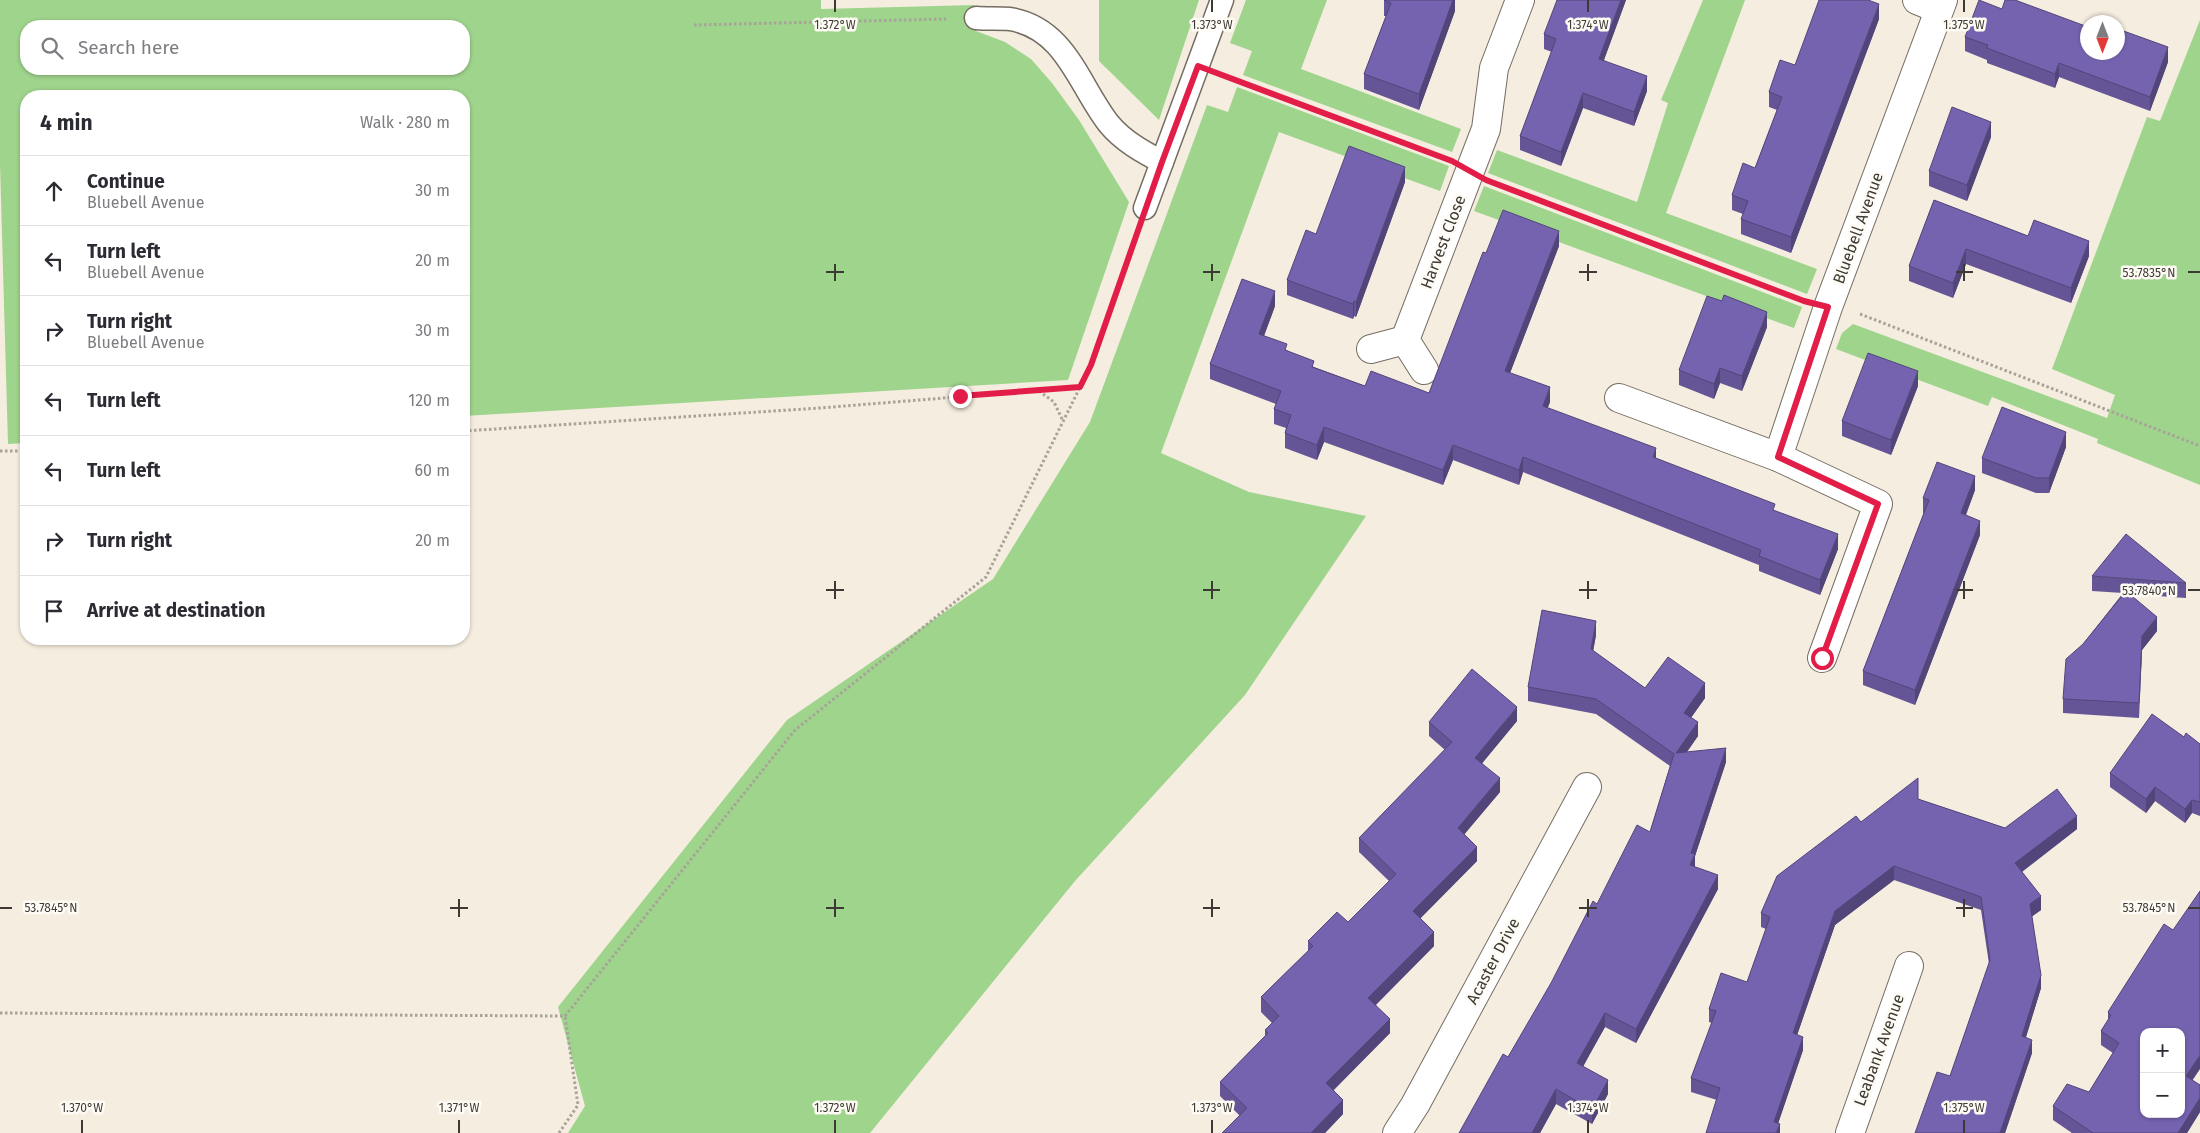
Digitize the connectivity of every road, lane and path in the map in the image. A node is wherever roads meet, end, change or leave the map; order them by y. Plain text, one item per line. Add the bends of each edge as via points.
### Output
1 (1222, 0) edge
2 (1520, 0) edge
3 (1933, 3) edge
4 (976, 18) joint
5 (694, 25) dead end
6 (1198, 66) junction
7 (1162, 162) junction
8 (1469, 171) junction
9 (1145, 208) joint
10 (1828, 307) junction
11 (1406, 340) junction
12 (1371, 349) dead end
13 (1424, 370) dead end
14 (1080, 387) junction
15 (1039, 391) junction
16 (1619, 398) dead end
17 (1063, 421) junction
18 (470, 431) edge
19 (2200, 446) edge
20 (20, 451) edge
21 (0, 452) edge
22 (1778, 457) junction
23 (1822, 658) dead end
24 (1587, 787) dead end
25 (1909, 966) dead end
26 (0, 1013) edge
27 (565, 1016) junction
28 (559, 1133) edge
29 (1397, 1133) edge
30 (1850, 1133) edge

1 - 6 lane
2 - 8 street, Harvest Close via 1494,68 1486,129
3 - 10 street, Bluebell Avenue
4 - 5 path
4 - 7 lane via 1011,19 1037,28 1049,37 1075,66 1110,125 1134,147
6 - 7 lane
6 - 8 path via 1452,161
7 - 9 lane
8 - 10 path via 1804,301
8 - 11 street, Harvest Close
9 - 14 path via 1091,365
10 - 19 path via 1858,313
10 - 22 street, Bluebell Avenue
11 - 12 street
11 - 13 street
14 - 15 path
14 - 17 path
15 - 17 path via 1054,402
15 - 18 path
16 - 22 street
17 - 27 path via 986,577 795,730
20 - 21 path
22 - 23 street via 1878,504
24 - 29 street, Acaster Drive
25 - 30 street, Leabank Avenue
26 - 27 path
27 - 28 path via 578,1105

